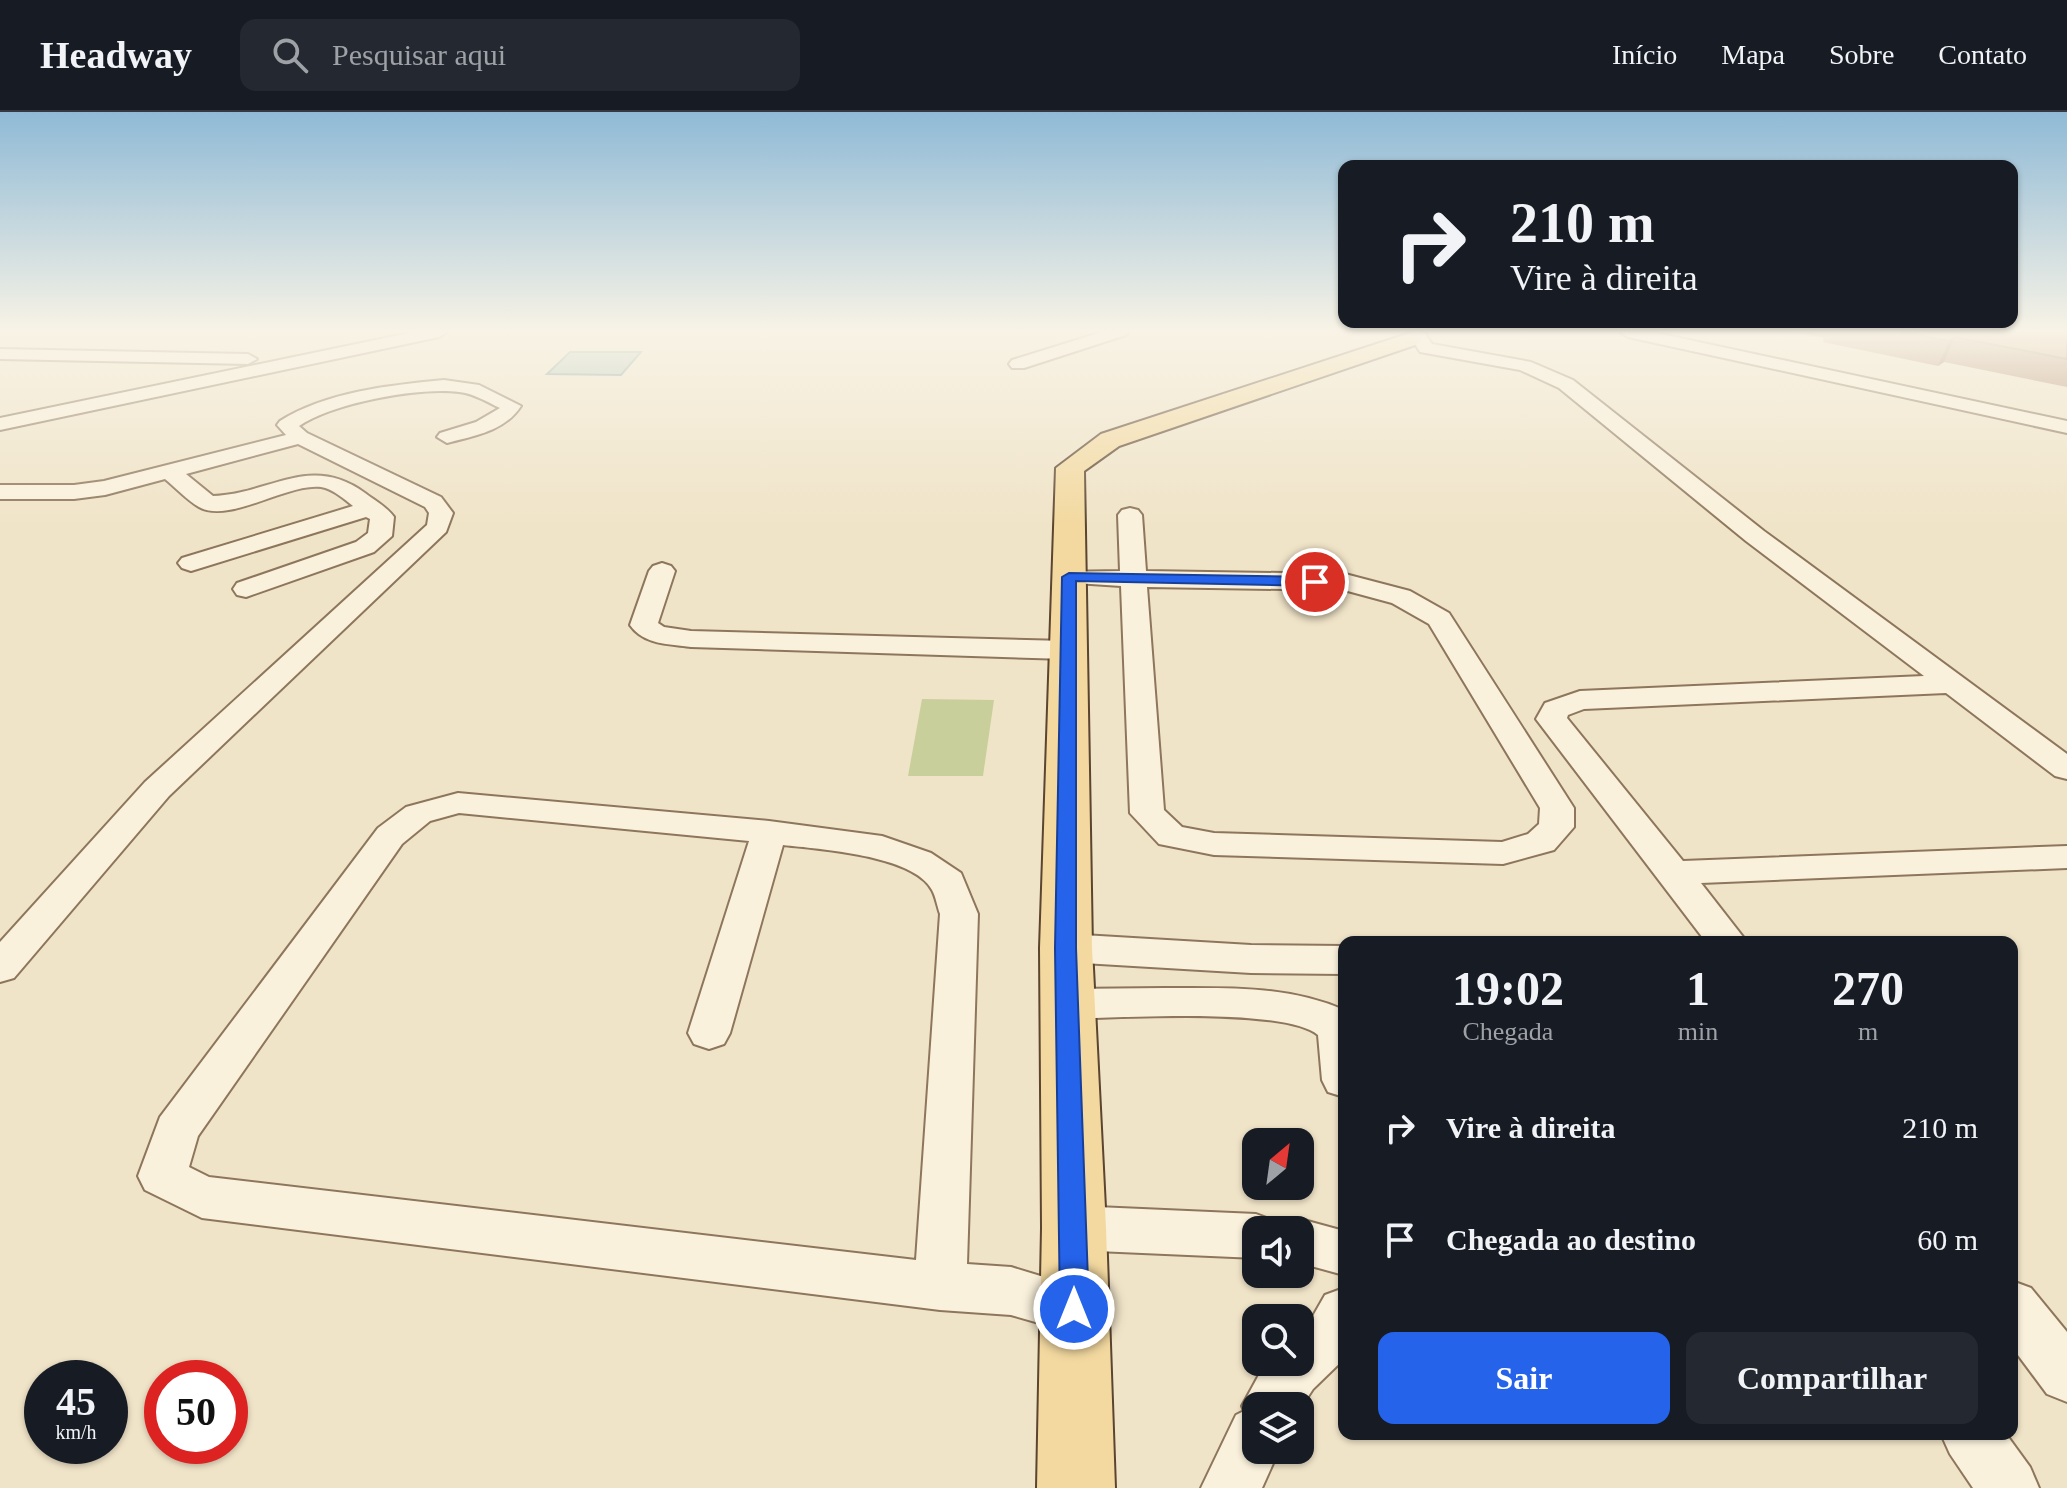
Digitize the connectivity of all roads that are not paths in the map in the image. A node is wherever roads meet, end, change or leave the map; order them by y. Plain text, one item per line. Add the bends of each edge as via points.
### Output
1 (133, 396) edge
2 (378, 396) edge
3 (486, 396) edge
4 (1231, 396) edge
5 (1581, 396) edge
6 (1926, 396) edge
7 (0, 424) edge
8 (2067, 427) edge
9 (300, 437) junction
10 (447, 437) dead end
11 (169, 471) junction
12 (0, 492) edge
13 (370, 508) junction
14 (1130, 515) dead end
15 (191, 563) dead end
16 (662, 571) dead end
17 (1069, 577) junction
18 (1136, 579) junction
19 (246, 589) dead end
20 (1066, 650) junction
21 (1952, 684) junction
22 (2067, 769) edge
23 (769, 832) junction
24 (2067, 857) edge
25 (1673, 873) junction
26 (1722, 936) edge
27 (1066, 948) junction
28 (1304, 960) junction
29 (1338, 960) edge
30 (0, 968) edge
31 (1068, 1004) junction
32 (1313, 1011) junction
33 (709, 1033) dead end
34 (1338, 1033) edge
35 (1074, 1228) junction
36 (1242, 1235) edge
37 (1314, 1245) edge
38 (1338, 1251) edge
39 (940, 1286) junction
40 (1074, 1309) junction
41 (2018, 1313) edge
42 (1338, 1323) edge
43 (2067, 1375) edge
44 (1279, 1392) edge
45 (1974, 1440) edge
46 (1242, 1464) edge
47 (1076, 1488) edge
48 (1231, 1488) edge
49 (2009, 1488) edge

1 - 7 street
2 - 9 street via 310,411 287,425
3 - 10 street via 511,406 508,414
4 - 17 main road via 1110,440 1070,468
5 - 21 street
6 - 8 street
9 - 11 street
9 - 30 street via 433,502 441,513 438,527 157,789
11 - 12 street via 74,492
11 - 13 street via 208,503 323,480
13 - 15 street
13 - 19 street via 382,517 380,536 365,547
14 - 18 street
16 - 20 street via 644,625 656,634
17 - 18 street
17 - 20 main road
18 - 18 street via 1345,582 1401,597 1439,619 1557,808 1556,827 1541,842 1503,853 1214,844 1171,836 1147,813
20 - 27 main road
21 - 22 street
21 - 25 street via 1580,700 1556,709 1551,719
23 - 33 street
23 - 39 street via 882,847 918,861 948,881 959,914
23 - 39 street via 458,803 418,814 390,836 176,1130 162,1176 202,1197
24 - 25 street
25 - 26 street
27 - 28 street
27 - 31 main road
28 - 29 street
28 - 32 street
31 - 32 street via 1260,1005
31 - 35 main road
32 - 34 street via 1333,1023
35 - 36 street
35 - 40 main road
37 - 38 street
39 - 40 street via 1011,1291
40 - 47 main road
41 - 43 street
42 - 44 street
45 - 49 street
46 - 48 street

